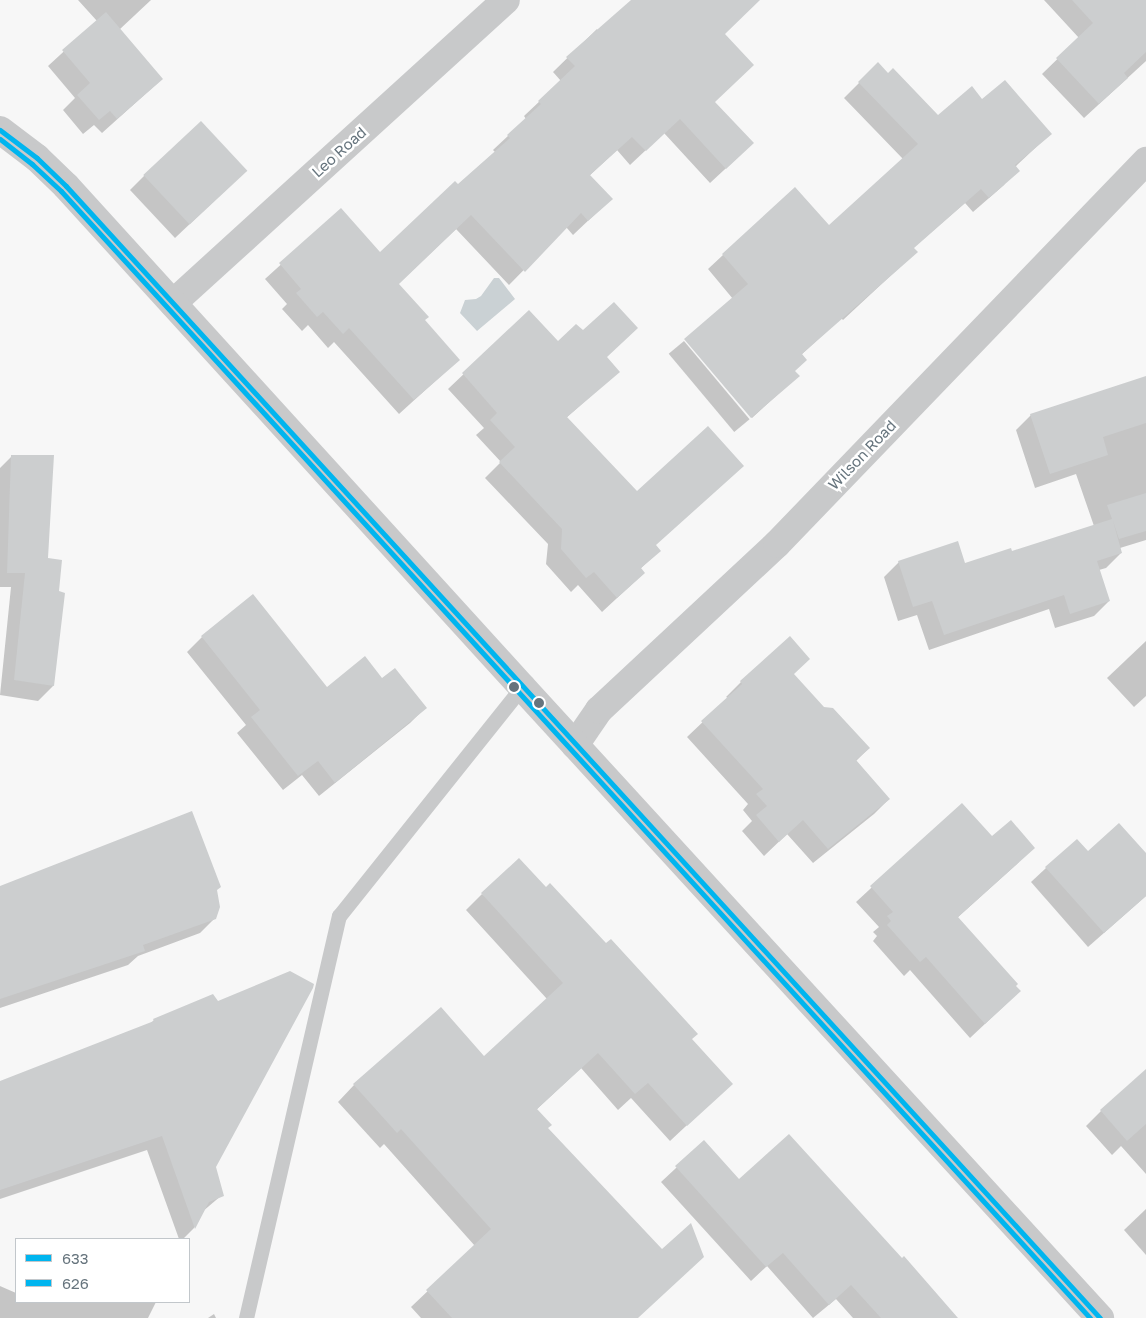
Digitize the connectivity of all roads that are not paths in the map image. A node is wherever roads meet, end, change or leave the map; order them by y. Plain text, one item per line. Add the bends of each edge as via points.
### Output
1 (506, 0) edge
2 (0, 130) edge
3 (1142, 173) edge
4 (173, 303) junction
5 (522, 687) junction
6 (575, 745) junction
7 (246, 1318) edge
8 (1100, 1318) edge

1 - 4 street, Leo Road
2 - 4 street via 37,158 66,186
3 - 6 street, Wilson Road via 777,544 599,710
4 - 5 street
5 - 6 street
5 - 7 lane via 339,916
6 - 8 street

